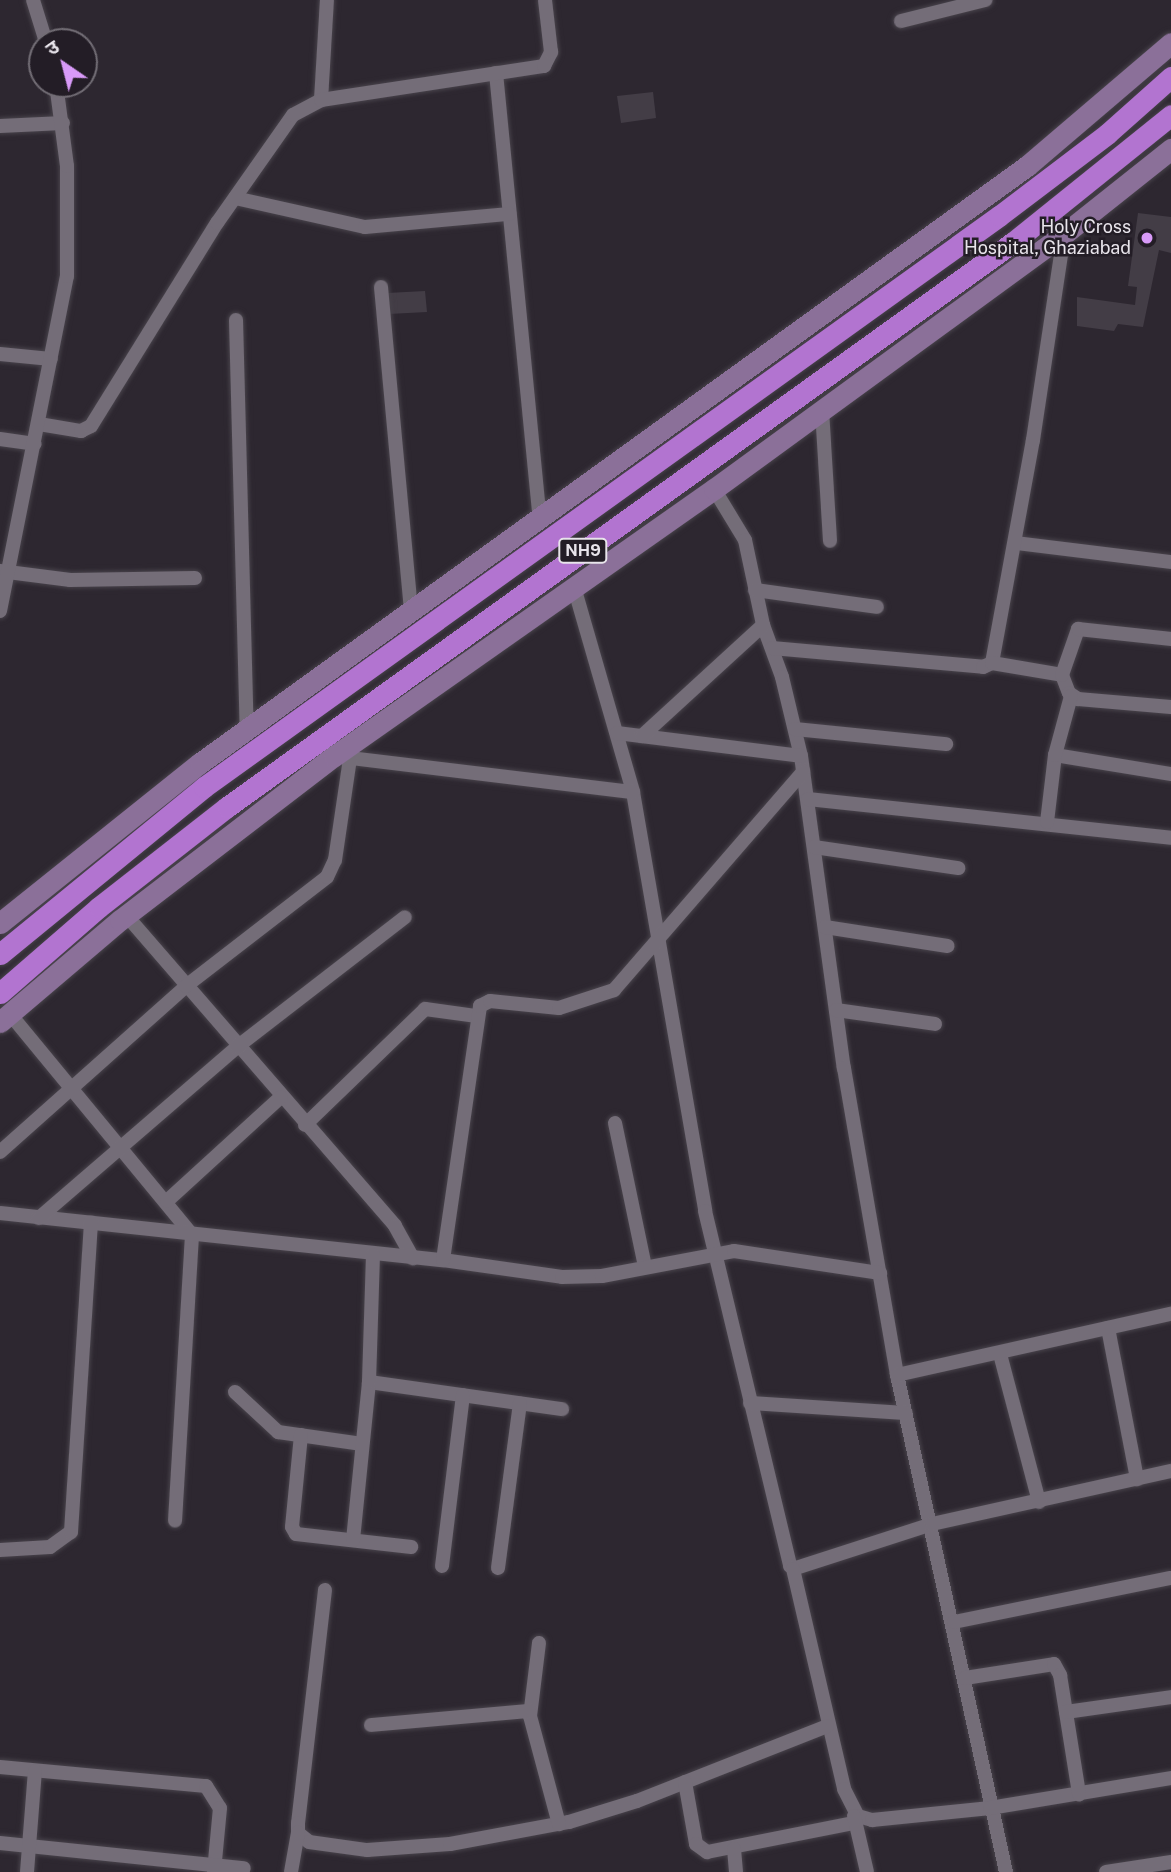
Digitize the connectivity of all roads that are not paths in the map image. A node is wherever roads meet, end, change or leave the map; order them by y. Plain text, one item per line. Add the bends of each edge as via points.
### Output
1 (33, 0) edge
2 (327, 0) edge
3 (545, 0) edge
4 (985, 0) edge
5 (901, 22) dead end
6 (42, 28) edge
7 (1171, 43) edge
8 (496, 74) junction
9 (1171, 78) edge
10 (58, 98) edge
11 (321, 100) junction
12 (1171, 115) edge
13 (63, 124) junction
14 (0, 126) edge
15 (1171, 149) edge
16 (235, 198) junction
17 (509, 214) junction
18 (1064, 234) junction
19 (381, 287) dead end
20 (236, 320) dead end
21 (0, 354) edge
22 (51, 359) junction
23 (822, 410) junction
24 (39, 424) junction
25 (0, 439) edge
26 (35, 444) junction
27 (714, 489) junction
28 (540, 518) junction
29 (830, 541) dead end
30 (1016, 543) junction
31 (1171, 562) edge
32 (5, 572) edge
33 (195, 578) dead end
34 (574, 587) junction
35 (755, 590) junction
36 (877, 607) dead end
37 (0, 611) edge
38 (411, 611) junction
39 (763, 625) junction
40 (1171, 639) edge
41 (772, 648) junction
42 (992, 663) junction
43 (1062, 675) junction
44 (1071, 696) junction
45 (1171, 707) edge
46 (247, 729) junction
47 (795, 729) junction
48 (617, 733) junction
49 (642, 736) junction
50 (946, 744) dead end
51 (1055, 755) junction
52 (801, 756) junction
53 (342, 757) junction
54 (803, 772) junction
55 (1171, 774) edge
56 (633, 792) junction
57 (808, 799) junction
58 (1047, 822) junction
59 (1171, 838) edge
60 (814, 847) junction
61 (958, 867) dead end
62 (126, 915) junction
63 (405, 917) dead end
64 (0, 923) edge
65 (825, 927) junction
66 (659, 942) junction
67 (948, 946) dead end
68 (0, 954) edge
69 (186, 986) junction
70 (0, 993) edge
71 (836, 1010) junction
72 (477, 1016) junction
73 (5, 1018) edge
74 (935, 1024) dead end
75 (237, 1047) junction
76 (71, 1087) junction
77 (281, 1097) junction
78 (615, 1123) dead end
79 (306, 1125) junction
80 (121, 1146) junction
81 (0, 1152) edge
82 (167, 1200) junction
83 (0, 1213) edge
84 (39, 1218) junction
85 (91, 1223) junction
86 (192, 1235) junction
87 (715, 1253) junction
88 (373, 1255) junction
89 (413, 1258) junction
90 (443, 1260) junction
91 (645, 1266) junction
92 (880, 1273) junction
93 (1171, 1314) edge
94 (1108, 1328) junction
95 (1000, 1353) junction
96 (897, 1375) junction
97 (369, 1382) junction
98 (234, 1392) dead end
99 (463, 1395) junction
100 (520, 1403) junction
101 (750, 1403) junction
102 (562, 1409) dead end
103 (906, 1413) junction
104 (301, 1435) junction
105 (362, 1444) junction
106 (1171, 1471) edge
107 (1137, 1479) junction
108 (1038, 1502) junction
109 (175, 1520) dead end
110 (932, 1524) junction
111 (353, 1541) junction
112 (411, 1548) dead end
113 (0, 1550) edge
114 (442, 1566) dead end
115 (498, 1568) dead end
116 (793, 1569) junction
117 (1171, 1578) edge
118 (325, 1590) dead end
119 (954, 1622) junction
120 (539, 1643) dead end
121 (965, 1678) junction
122 (1171, 1697) edge
123 (529, 1711) junction
124 (1066, 1712) junction
125 (371, 1725) dead end
126 (827, 1726) junction
127 (0, 1768) edge
128 (35, 1771) junction
129 (1171, 1778) edge
130 (685, 1782) junction
131 (1079, 1794) junction
132 (990, 1808) junction
133 (854, 1818) junction
134 (559, 1824) junction
135 (298, 1833) junction
136 (0, 1843) edge
137 (30, 1846) junction
138 (734, 1849) junction
139 (1171, 1861) edge
140 (244, 1868) dead end
141 (215, 1869) edge
142 (27, 1872) edge
143 (291, 1872) edge
144 (736, 1872) edge
145 (867, 1872) edge
146 (1006, 1872) edge
147 (1106, 1872) edge

1 - 6 street
2 - 11 street
3 - 8 street via 551,52 548,64
4 - 5 street
7 - 28 main road via 1027,166
8 - 11 street
8 - 17 street
9 - 68 highway, NH9 via 1107,134 999,216 204,787
10 - 13 street
11 - 16 street via 287,121
12 - 70 highway, NH9 via 1012,243 227,807 99,907
13 - 14 street
13 - 22 street via 69,253
15 - 18 main road
16 - 17 street via 365,227
16 - 24 street via 91,426 81,431
17 - 28 street
18 - 23 main road
18 - 30 street
19 - 38 street
20 - 46 street
21 - 22 street
22 - 24 street
23 - 27 main road
23 - 29 street
24 - 26 street
25 - 26 street
26 - 32 street
27 - 34 main road
27 - 35 street via 745,540
28 - 38 main road
30 - 31 street
30 - 42 street
32 - 33 street via 97,581
32 - 37 street
34 - 48 street
34 - 53 main road
35 - 36 street
35 - 39 street
38 - 46 main road
39 - 41 street
39 - 49 street
40 - 43 street via 1078,629
41 - 42 street via 983,667
41 - 47 street
42 - 43 street
43 - 44 street
44 - 45 street
44 - 51 street
46 - 64 main road via 127,817
47 - 50 street
47 - 52 street
48 - 49 street
48 - 56 street
49 - 52 street
51 - 55 street
51 - 58 street
52 - 54 street
53 - 56 street
53 - 62 main road
53 - 69 street via 331,872
54 - 57 street
54 - 66 street
56 - 66 street
57 - 58 street
57 - 60 street
58 - 59 street
60 - 61 street
60 - 65 street
62 - 69 street
62 - 73 main road
63 - 75 street
65 - 67 street
65 - 71 street
66 - 72 street via 625,981 606,995 559,1008 490,1001 480,1006
66 - 87 street
69 - 75 street
69 - 76 street
71 - 74 street
71 - 92 street
72 - 79 street via 425,1009
72 - 90 street
73 - 76 street
75 - 77 street
75 - 80 street
76 - 80 street
76 - 81 street
77 - 79 street
77 - 82 street
78 - 91 street
79 - 89 street via 395,1226
80 - 82 street
80 - 84 street
82 - 86 street
83 - 84 street
84 - 85 street
85 - 86 street
85 - 113 street via 71,1531 50,1548
86 - 88 street
86 - 109 street
87 - 91 street
87 - 92 street via 777,1255
87 - 101 street
88 - 89 street
88 - 97 street
89 - 90 street
90 - 91 street via 575,1278
92 - 96 street
93 - 94 street
94 - 95 street
94 - 107 street
95 - 96 street
95 - 108 street
96 - 103 street
97 - 99 street
97 - 105 street
98 - 104 street via 247,1399 274,1430
99 - 100 street
99 - 114 street
100 - 102 street
100 - 115 street
101 - 103 street
101 - 116 street
103 - 110 street
104 - 105 street
104 - 111 street via 293,1531
105 - 111 street
106 - 107 street
107 - 108 street
108 - 110 street
110 - 116 street
110 - 119 street
111 - 112 street
116 - 126 street
117 - 119 street
118 - 135 street
119 - 121 street
120 - 123 street
121 - 124 street via 1054,1664
121 - 132 street
122 - 124 street
123 - 125 street
123 - 134 street
124 - 131 street
126 - 130 street
126 - 133 street
127 - 128 street
128 - 137 street
128 - 141 street via 206,1786 220,1808
129 - 131 street
130 - 134 street
130 - 138 street via 698,1847 707,1852
131 - 132 street
132 - 133 street
132 - 146 street
133 - 138 street
133 - 145 street
134 - 135 street via 450,1843 367,1850 309,1843
135 - 143 street
136 - 137 street
137 - 141 street
137 - 142 street
138 - 144 street
139 - 147 street
140 - 141 street

